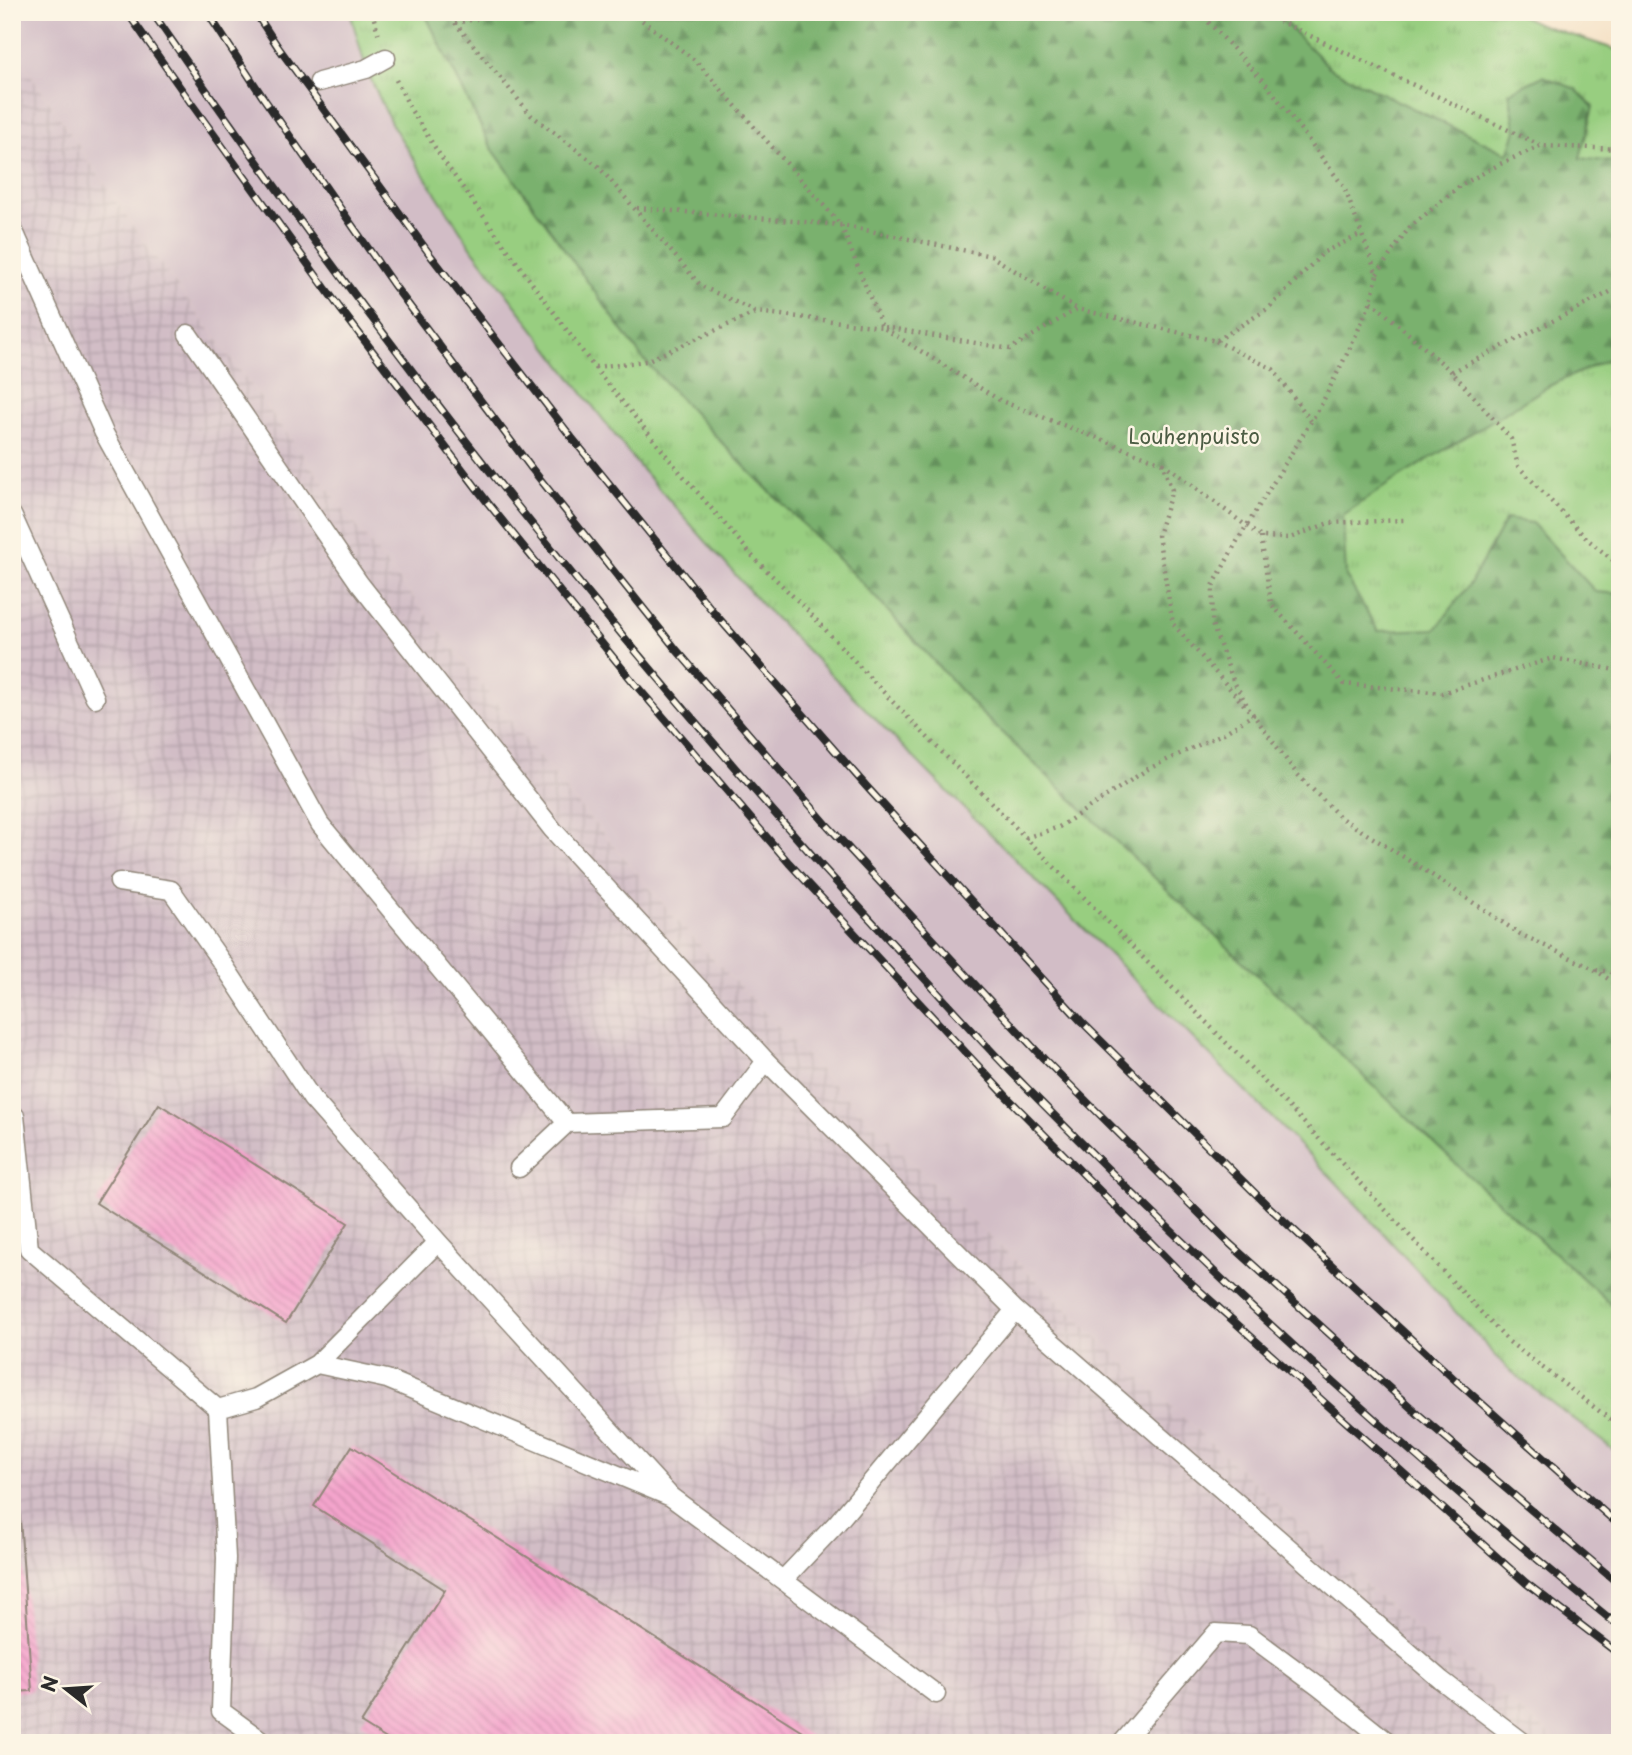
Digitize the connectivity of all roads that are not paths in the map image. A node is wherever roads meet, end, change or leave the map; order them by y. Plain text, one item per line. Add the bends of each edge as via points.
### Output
1 (386, 58) road end
2 (319, 82) dead end
3 (12, 227) edge
4 (188, 334) dead end
5 (12, 515) edge
6 (95, 698) dead end
7 (119, 881) dead end
8 (766, 1061) junction
9 (12, 1116) edge
10 (566, 1123) junction
11 (519, 1168) dead end
12 (438, 1242) junction
13 (1015, 1310) junction
14 (317, 1364) junction
15 (218, 1409) junction
16 (671, 1497) junction
17 (783, 1580) junction
18 (936, 1694) dead end
19 (265, 1743) edge
20 (1122, 1743) edge
21 (1389, 1743) edge
22 (1524, 1743) edge

1 - 2 lane via 366,69
3 - 10 lane via 104,433 320,824
4 - 8 lane via 359,583 553,831
5 - 6 lane
7 - 12 lane via 171,890 312,1100
8 - 10 lane via 723,1118
8 - 13 lane
9 - 15 lane via 29,1249
10 - 11 lane
12 - 14 lane
12 - 16 lane
13 - 17 lane via 837,1523
13 - 22 lane via 1441,1680
14 - 15 lane via 256,1398
14 - 16 lane via 387,1379
15 - 19 lane via 226,1558 221,1711
16 - 17 lane
17 - 18 lane
20 - 21 lane via 1216,1633 1249,1636

